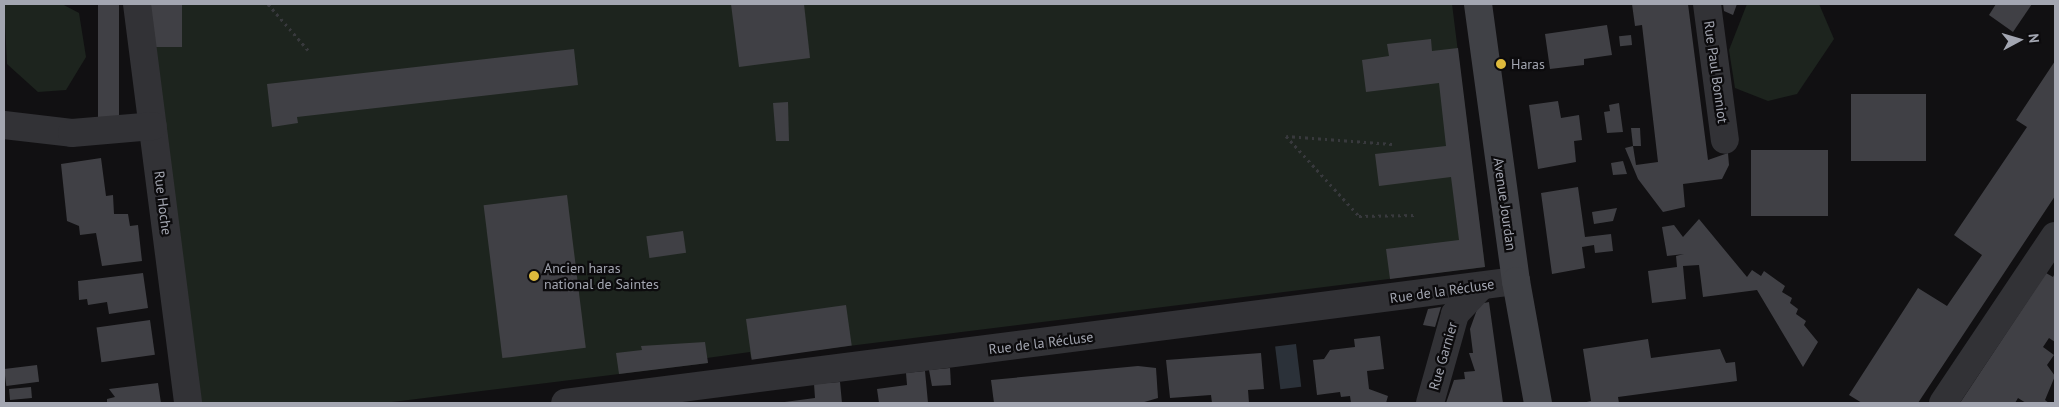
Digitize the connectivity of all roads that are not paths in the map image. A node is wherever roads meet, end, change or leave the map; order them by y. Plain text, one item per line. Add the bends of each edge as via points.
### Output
1 (137, 4) edge
2 (1478, 4) edge
3 (1707, 4) edge
4 (4, 125) edge
5 (153, 126) junction
6 (1725, 140) dead end
7 (2055, 236) edge
8 (1516, 281) junction
9 (1480, 287) junction
10 (188, 403) edge
11 (565, 403) edge
12 (1430, 403) edge
13 (1538, 403) edge
14 (1943, 403) edge

1 - 5 street, Rue Hoche
2 - 8 main road, Avenue Jourdan
3 - 6 street, Rue Paul Bonniot
4 - 5 street via 72,134
5 - 10 street, Rue Hoche
7 - 14 street
8 - 9 street, Rue de la Récluse
8 - 13 main road, Avenue Jourdan
9 - 11 street, Rue de la Récluse
9 - 12 street, Rue Garnier via 1455,314

